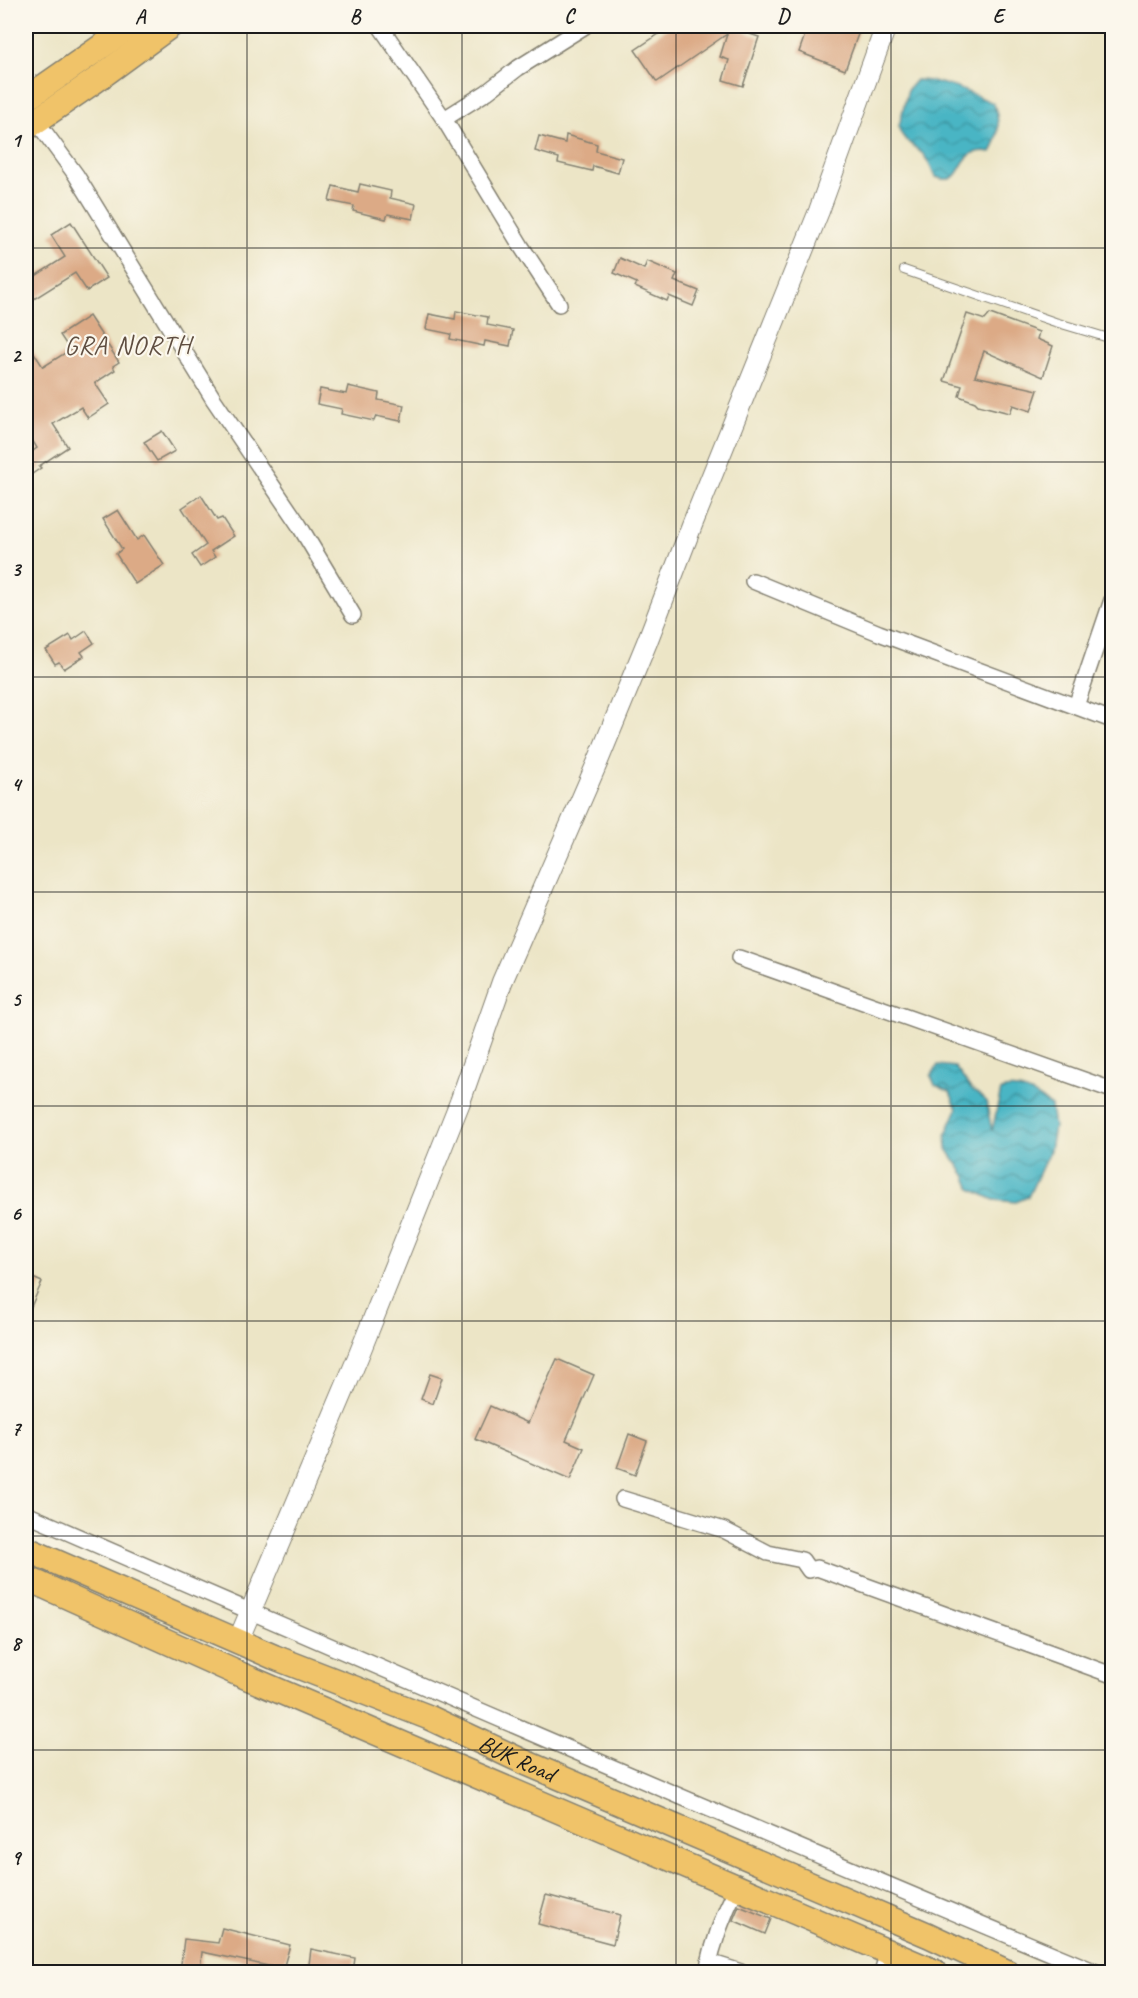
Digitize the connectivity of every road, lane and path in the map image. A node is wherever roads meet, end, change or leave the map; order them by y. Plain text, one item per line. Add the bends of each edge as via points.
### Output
1 (131, 26) edge
2 (170, 26) edge
3 (380, 26) edge
4 (585, 26) edge
5 (886, 26) edge
6 (28, 114) edge
7 (444, 119) junction
8 (904, 270) dead end
9 (559, 304) dead end
10 (1113, 339) edge
11 (753, 581) dead end
12 (1113, 600) edge
13 (353, 615) dead end
14 (1076, 706) junction
15 (1113, 720) edge
16 (739, 958) dead end
17 (1113, 1090) edge
18 (623, 1499) dead end
19 (26, 1514) edge
20 (26, 1549) edge
21 (26, 1578) edge
22 (256, 1615) junction
23 (242, 1643) junction
24 (1113, 1675) edge
25 (737, 1887) junction
26 (885, 1962) edge
27 (708, 1967) edge
28 (741, 1972) edge
29 (935, 1972) edge
30 (1007, 1972) edge
31 (1096, 1972) edge

1 - 6 main road
2 - 6 main road via 96,80
3 - 7 street
4 - 7 street
5 - 22 street via 819,211 594,771 502,982 460,1102
6 - 13 street via 76,175 214,400 299,525
7 - 9 street
8 - 10 lane
11 - 14 street via 879,633
12 - 14 street
14 - 15 street
16 - 17 street
18 - 24 street via 724,1530 768,1553 802,1560 809,1570 817,1568
19 - 22 street
20 - 23 main road, BUK Road
21 - 25 main road, BUK Road via 262,1684
22 - 23 street
22 - 31 street
23 - 30 main road, BUK Road via 428,1717
25 - 26 main road, BUK Road
25 - 27 street
26 - 29 main road, BUK Road
27 - 28 street

